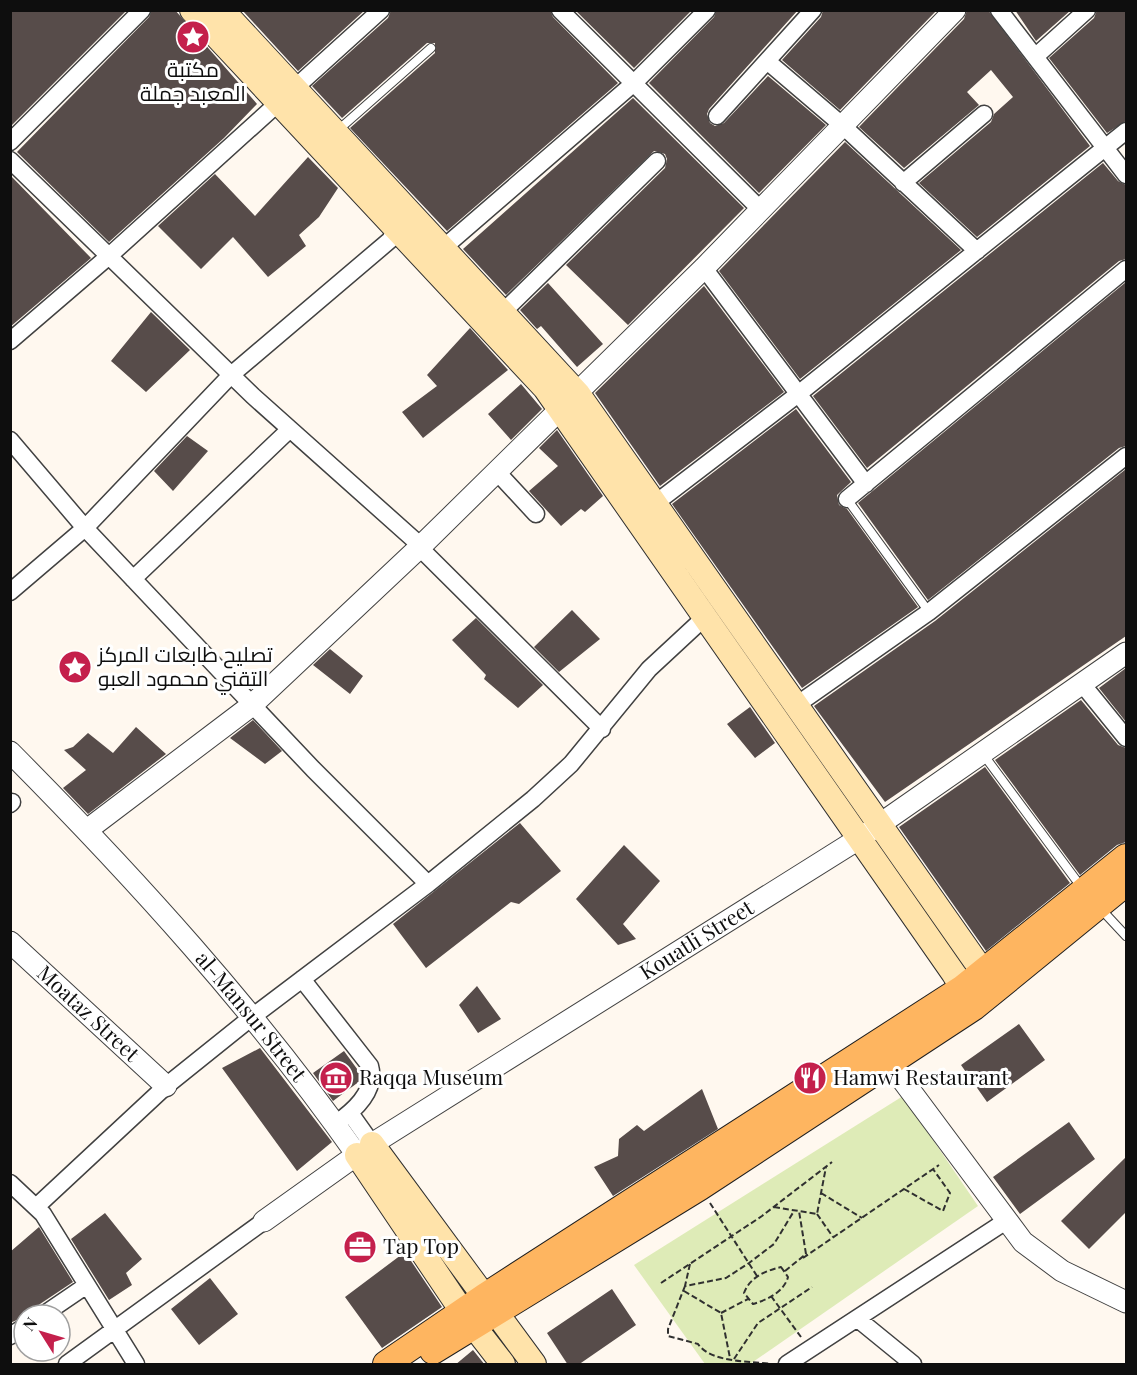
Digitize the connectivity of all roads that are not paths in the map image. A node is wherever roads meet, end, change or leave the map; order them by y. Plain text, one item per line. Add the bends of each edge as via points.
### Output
1 (142, 10) edge
2 (192, 10) edge
3 (222, 10) edge
4 (381, 10) edge
5 (560, 10) edge
6 (707, 10) edge
7 (813, 10) edge
8 (955, 10) edge
9 (999, 10) edge
10 (1087, 10) edge
11 (579, 17) edge
12 (431, 48) dead end
13 (1036, 56) junction
14 (768, 61) junction
15 (634, 83) junction
16 (287, 97) junction
17 (984, 114) dead end
18 (717, 116) dead end
19 (842, 125) junction
20 (1126, 131) edge
21 (334, 133) junction
22 (10, 142) edge
23 (1106, 148) junction
24 (10, 160) edge
25 (657, 161) dead end
26 (1126, 175) edge
27 (903, 183) junction
28 (761, 210) junction
29 (397, 227) junction
30 (442, 249) junction
31 (977, 251) junction
32 (109, 256) junction
33 (704, 268) junction
34 (1126, 269) edge
35 (502, 313) junction
36 (10, 341) edge
37 (231, 375) junction
38 (797, 394) junction
39 (569, 402) junction
40 (290, 429) junction
41 (10, 440) edge
42 (1126, 456) edge
43 (498, 474) junction
44 (866, 484) junction
45 (847, 499) joint
46 (653, 505) junction
47 (536, 514) dead end
48 (85, 528) junction
49 (421, 546) junction
50 (133, 579) junction
51 (10, 592) edge
52 (929, 612) junction
53 (705, 618) junction
54 (1126, 653) edge
55 (1083, 685) junction
56 (252, 705) junction
57 (795, 706) junction
58 (602, 729) junction
59 (1126, 738) edge
60 (10, 752) edge
61 (982, 754) junction
62 (87, 830) junction
63 (869, 831) junction
64 (1126, 857) edge
65 (428, 884) junction
66 (1126, 884) edge
67 (1092, 899) junction
68 (1126, 936) edge
69 (10, 942) edge
70 (302, 979) junction
71 (979, 990) junction
72 (252, 1017) junction
73 (889, 1062) junction
74 (166, 1086) junction
75 (343, 1119) junction
76 (365, 1150) junction
77 (10, 1183) edge
78 (36, 1207) junction
79 (264, 1221) joint
80 (1006, 1221) junction
81 (87, 1286) junction
82 (1126, 1302) edge
83 (61, 1303) edge
84 (490, 1305) junction
85 (468, 1319) junction
86 (858, 1320) junction
87 (116, 1331) junction
88 (67, 1365) edge
89 (136, 1365) edge
90 (386, 1365) edge
91 (413, 1365) edge
92 (502, 1365) edge
93 (534, 1365) edge
94 (787, 1365) edge
95 (914, 1365) edge

1 - 22 street
2 - 16 main road
3 - 16 main road
4 - 16 street
5 - 11 street
6 - 15 street
7 - 14 street
8 - 19 street
9 - 13 street
10 - 13 street
11 - 15 street
12 - 21 lane
13 - 23 street
14 - 18 street
14 - 19 street
15 - 28 street
15 - 30 street
16 - 21 main road
16 - 29 main road
16 - 32 street
17 - 27 street
19 - 27 street
19 - 28 street
20 - 23 street
21 - 30 main road
23 - 26 street
23 - 31 street
24 - 32 street
25 - 35 street
27 - 31 street
28 - 33 street
29 - 37 street via 390,240
29 - 39 main road
30 - 35 main road
31 - 38 street
32 - 36 street
32 - 37 street
33 - 38 street
33 - 39 street
34 - 44 street
35 - 39 main road
37 - 40 street
37 - 48 street
38 - 44 street
38 - 46 street
39 - 43 street
39 - 46 main road
39 - 53 main road
40 - 49 street
40 - 50 street
41 - 48 street
42 - 52 street
43 - 47 street
43 - 49 street
44 - 45 street
45 - 52 lane
46 - 57 main road
48 - 50 street
48 - 51 street
49 - 56 street
49 - 58 street
50 - 56 street
52 - 57 street
53 - 58 street via 649,669
53 - 63 main road
54 - 55 street, Kouatli Street
55 - 59 street
55 - 61 street, Kouatli Street
56 - 62 street
56 - 65 street
57 - 63 main road
58 - 65 street via 533,799
60 - 62 street, al-Mansur Street
61 - 63 street, Kouatli Street
61 - 67 lane
62 - 72 street, al-Mansur Street
63 - 71 main road
63 - 76 street, Kouatli Street
64 - 67 main road
65 - 70 street
66 - 67 main road
67 - 68 lane
67 - 71 main road
69 - 74 street, Moataz Street
70 - 72 street
70 - 75 street via 370,1066 369,1091
71 - 73 main road
71 - 84 main road
72 - 74 street
72 - 75 street, al-Mansur Street
73 - 80 street
73 - 84 main road via 700,1187
74 - 78 street
75 - 76 street, al-Mansur Street
76 - 79 street, Kouatli Street
76 - 84 main road, al-Mansur Street
76 - 85 main road, al-Mansur Street
77 - 78 street
78 - 81 street
79 - 87 street
80 - 82 street via 1023,1242 1062,1271
80 - 86 street
81 - 83 street
81 - 87 street
84 - 85 main road
84 - 93 main road, al-Mansur Street
85 - 90 main road
85 - 91 main road
85 - 92 main road, al-Mansur Street
86 - 94 street
86 - 95 street
87 - 88 street
87 - 89 street

